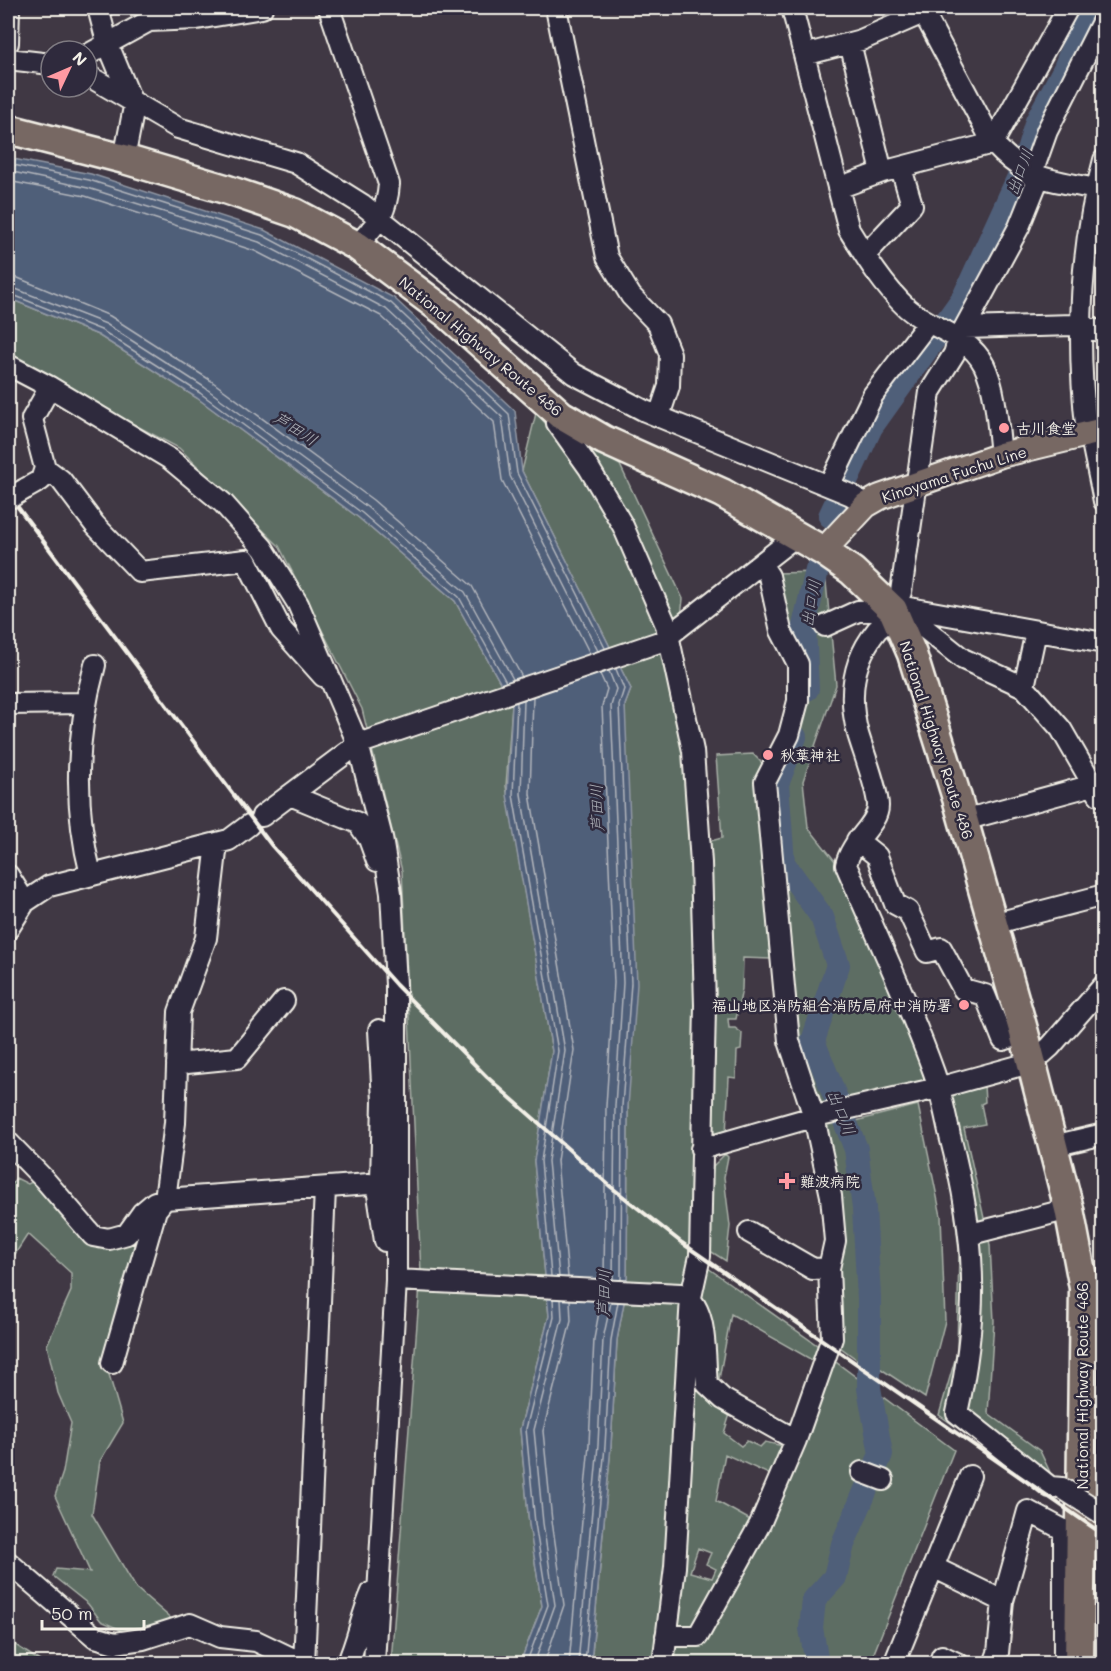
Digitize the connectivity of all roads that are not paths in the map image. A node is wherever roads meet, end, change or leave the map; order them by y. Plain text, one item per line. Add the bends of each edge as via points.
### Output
1 (9, 8) edge
2 (98, 8) edge
3 (262, 8) edge
4 (329, 8) edge
5 (556, 8) edge
6 (792, 8) edge
7 (1068, 8) edge
8 (924, 9) edge
9 (1102, 28) edge
10 (107, 42) junction
11 (8, 43) edge
12 (850, 43) junction
13 (99, 47) edge
14 (804, 55) junction
15 (8, 59) edge
16 (39, 63) edge
17 (99, 82) edge
18 (130, 99) junction
19 (8, 129) edge
20 (993, 143) junction
21 (124, 159) junction
22 (1104, 160) edge
23 (892, 170) junction
24 (1035, 177) junction
25 (838, 188) junction
26 (1096, 189) junction
27 (380, 219) junction
28 (357, 246) junction
29 (865, 255) junction
30 (928, 323) junction
31 (1081, 327) junction
32 (1104, 332) edge
33 (962, 333) junction
34 (8, 365) edge
35 (50, 387) junction
36 (561, 415) junction
37 (658, 416) junction
38 (1095, 432) edge
39 (1001, 455) junction
40 (45, 468) junction
41 (917, 482) junction
42 (829, 486) junction
43 (8, 499) edge
44 (858, 500) junction
45 (1104, 501) edge
46 (796, 536) junction
47 (823, 551) junction
48 (761, 564) junction
49 (892, 610) junction
50 (825, 626) dead end
51 (1036, 631) junction
52 (666, 638) junction
53 (1104, 644) edge
54 (95, 665) dead end
55 (329, 675) junction
56 (1024, 687) junction
57 (85, 703) junction
58 (8, 704) edge
59 (362, 742) junction
60 (1101, 792) edge
61 (290, 795) junction
62 (964, 820) junction
63 (857, 840) junction
64 (217, 843) junction
65 (8, 875) edge
66 (91, 875) junction
67 (388, 878) junction
68 (1104, 895) edge
69 (25, 902) junction
70 (993, 924) junction
71 (8, 929) edge
72 (1104, 985) edge
73 (284, 1001) dead end
74 (379, 1030) dead end
75 (1024, 1033) junction
76 (1033, 1062) junction
77 (177, 1064) junction
78 (935, 1089) junction
79 (817, 1116) junction
80 (1104, 1134) edge
81 (8, 1142) edge
82 (1053, 1146) junction
83 (701, 1149) junction
84 (377, 1188) junction
85 (325, 1189) junction
86 (165, 1198) junction
87 (1069, 1209) junction
88 (748, 1232) dead end
89 (971, 1234) junction
90 (830, 1268) junction
91 (393, 1269) junction
92 (1094, 1286) edge
93 (686, 1296) junction
94 (1104, 1336) edge
95 (112, 1363) dead end
96 (796, 1440) junction
97 (862, 1472) dead end
98 (970, 1476) dead end
99 (883, 1480) dead end
100 (1102, 1514) edge
101 (8, 1562) edge
102 (933, 1567) junction
103 (379, 1591) junction
104 (1003, 1601) junction
105 (666, 1636) junction
106 (304, 1664) edge
107 (347, 1664) edge
108 (374, 1664) edge
109 (663, 1664) edge
110 (894, 1664) edge
111 (939, 1664) edge
112 (959, 1664) edge
113 (994, 1664) edge
114 (1064, 1664) edge
115 (1079, 1664) edge

1 - 11 street
2 - 10 street
3 - 10 street via 197,19 149,21
4 - 27 street via 389,184 387,204
5 - 37 street via 607,257 631,296 658,324 670,354 669,386
6 - 14 street
7 - 20 street
8 - 12 street
8 - 20 street
9 - 24 street via 1047,131
10 - 13 street
10 - 18 street
12 - 14 street
12 - 23 street
14 - 25 street
15 - 16 street
17 - 18 street
18 - 21 street via 134,107
18 - 27 street via 178,128 296,164
19 - 21 highway, National Highway Route 486
20 - 23 street
20 - 24 street via 1006,158
21 - 28 highway, National Highway Route 486 via 295,213
22 - 26 street
23 - 25 street
23 - 29 street via 912,205
24 - 26 street
24 - 33 street via 1019,227
25 - 29 street via 849,230
26 - 31 street via 1082,278
27 - 28 street
27 - 37 street via 574,374
28 - 36 highway, National Highway Route 486 via 448,314
29 - 30 street via 906,307
30 - 33 street
30 - 42 street via 873,394
31 - 32 street
31 - 33 street
31 - 38 street via 1080,372
33 - 39 street via 984,365 997,415
33 - 41 street via 930,392
34 - 35 street
35 - 40 street via 32,419
35 - 55 street via 170,459 223,503 263,548 298,604
36 - 46 highway, National Highway Route 486 via 604,441 722,493
36 - 52 street via 557,423 590,468 623,526
37 - 42 street
38 - 39 main road, Kinoyama Fuchu Line
38 - 45 street via 1092,442
39 - 41 main road, Kinoyama Fuchu Line
40 - 43 street, bridge via 41,480
40 - 55 street via 61,480 95,525 140,572 246,560 281,629 323,676
41 - 44 main road, Kinoyama Fuchu Line
41 - 49 street via 901,592
42 - 44 street
44 - 47 main road, Kinoyama Fuchu Line
46 - 47 highway, National Highway Route 486
46 - 48 street
47 - 49 highway, National Highway Route 486 via 852,571
48 - 52 street
48 - 79 street via 769,576 781,631 798,664 798,700 789,735 765,782 789,1041
49 - 50 street via 858,611
49 - 51 street via 904,607
49 - 56 street via 913,620 963,659
49 - 62 highway, National Highway Route 486 via 912,654
49 - 63 street via 888,621 866,647 851,692 878,806 873,821
51 - 53 street
51 - 56 street
52 - 59 street
52 - 83 street via 693,751 701,863 705,1005
54 - 57 street
55 - 59 street
56 - 60 street via 1061,729
57 - 58 street
57 - 66 street via 78,778 82,838
59 - 61 street
59 - 67 street
60 - 62 street
61 - 64 street via 229,840
61 - 67 street via 358,823
62 - 70 highway, National Highway Route 486
63 - 75 street via 877,856 895,904 908,911 927,952 941,948 963,989 984,996 1003,1040
63 - 78 street via 846,865 933,1070
64 - 66 street
64 - 77 street via 206,938 179,1012
65 - 69 street
66 - 69 street via 49,886
67 - 91 street via 396,985
68 - 70 street
69 - 71 street
70 - 75 highway, National Highway Route 486
72 - 76 street
73 - 77 street via 237,1058
74 - 84 street via 383,1101 381,1181
75 - 76 highway, National Highway Route 486
76 - 78 street
76 - 82 highway, National Highway Route 486
77 - 86 street via 175,1123
78 - 79 street
78 - 89 street via 960,1176
79 - 83 street
79 - 90 street via 835,1241
80 - 82 street
81 - 86 street via 93,1236 109,1239 127,1234 142,1213
82 - 87 highway, National Highway Route 486
83 - 93 street via 700,1256
84 - 85 street via 369,1184
84 - 91 street
85 - 86 street
85 - 106 street
86 - 95 street via 156,1210
87 - 89 street
87 - 92 highway, National Highway Route 486
88 - 90 street via 813,1269
89 - 100 street, bridge via 974,1305 968,1367 957,1413 1050,1487 1062,1488
90 - 96 street via 832,1338
91 - 93 street
91 - 103 street
92 - 94 street
92 - 115 highway, National Highway Route 486
93 - 96 street via 701,1312 707,1384 723,1399
93 - 105 street via 675,1567
96 - 105 street via 760,1524 698,1636
97 - 99 street
98 - 102 street
101 - 106 street via 95,1637 115,1642 134,1640 190,1624 220,1637 256,1641
102 - 104 street
102 - 110 street
103 - 107 street via 372,1592
103 - 108 street
104 - 113 street
104 - 114 street via 1028,1511 1064,1530
105 - 109 street
111 - 112 street via 942,1656

